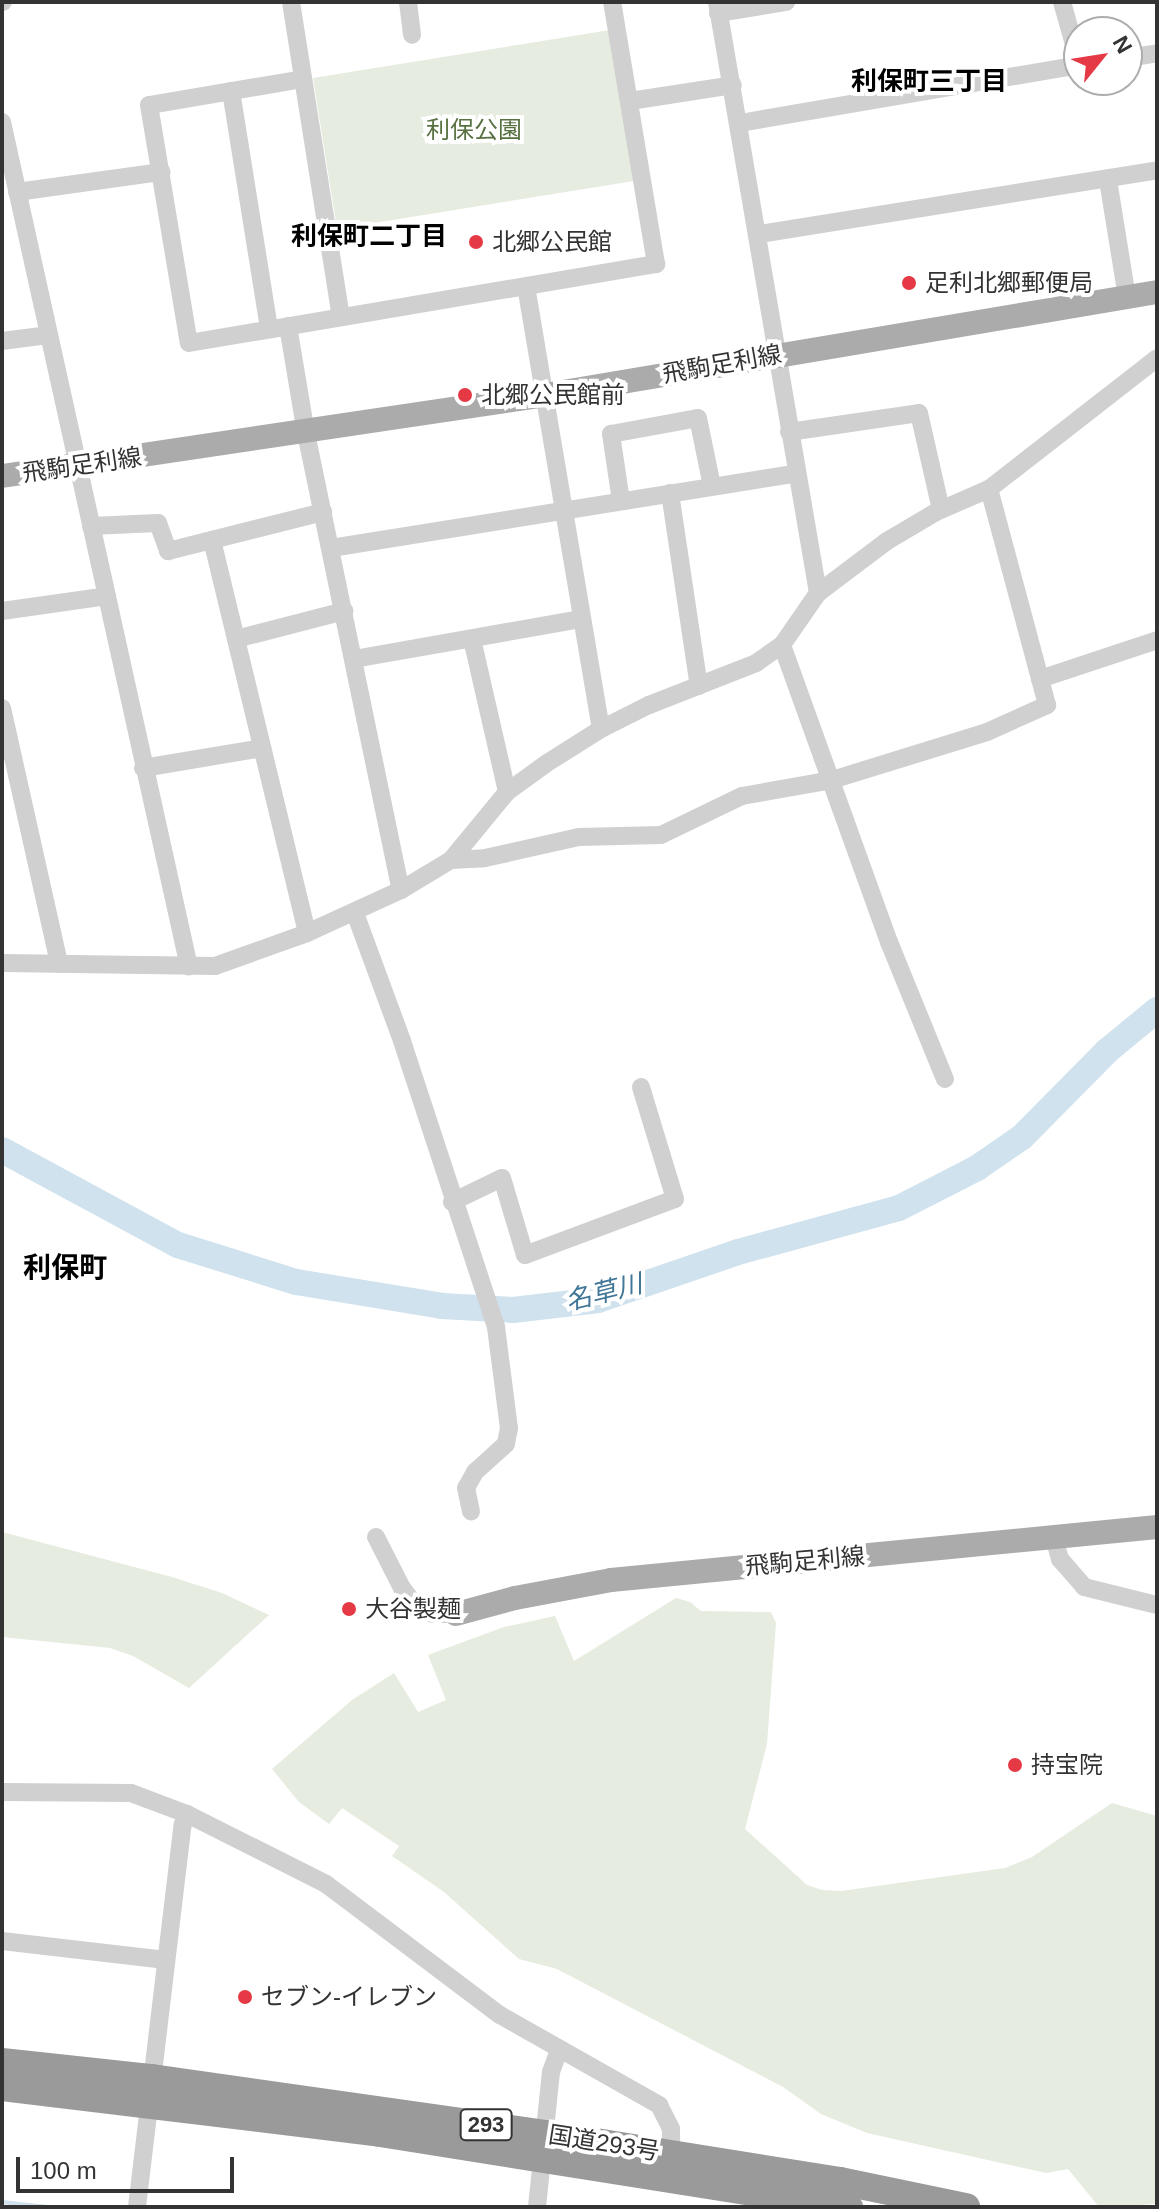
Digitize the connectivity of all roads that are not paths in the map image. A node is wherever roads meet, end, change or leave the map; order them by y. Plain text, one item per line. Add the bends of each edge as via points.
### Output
1 (291, 2) edge
2 (408, 2) edge
3 (612, 2) edge
4 (786, 2) edge
5 (718, 8) edge
6 (412, 35) dead end
7 (1063, 66) edge
8 (303, 79) junction
9 (733, 85) junction
10 (231, 91) junction
11 (630, 101) junction
12 (2, 122) edge
13 (740, 123) junction
14 (1157, 170) edge
15 (162, 172) junction
16 (1108, 180) junction
17 (17, 192) junction
18 (759, 234) junction
19 (526, 286) junction
20 (1157, 292) edge
21 (1127, 297) junction
22 (341, 317) junction
23 (288, 326) junction
24 (269, 329) junction
25 (48, 335) junction
26 (2, 341) edge
27 (778, 355) junction
28 (1157, 358) edge
29 (545, 395) junction
30 (789, 432) junction
31 (306, 433) junction
32 (77, 465) junction
33 (797, 473) junction
34 (2, 476) edge
35 (712, 486) junction
36 (989, 489) junction
37 (670, 493) junction
38 (621, 501) junction
39 (564, 510) junction
40 (941, 510) junction
41 (323, 512) junction
42 (91, 526) junction
43 (212, 540) junction
44 (331, 548) junction
45 (818, 593) junction
46 (107, 596) junction
47 (2, 611) edge
48 (344, 611) junction
49 (582, 619) junction
50 (236, 639) junction
51 (472, 639) junction
52 (1157, 640) edge
53 (782, 645) junction
54 (354, 659) junction
55 (1040, 679) junction
56 (699, 686) junction
57 (2, 708) edge
58 (601, 729) junction
59 (262, 748) junction
60 (143, 768) junction
61 (832, 780) junction
62 (507, 792) junction
63 (451, 860) junction
64 (401, 890) junction
65 (355, 913) junction
66 (307, 933) junction
67 (2, 963) edge
68 (59, 964) junction
69 (189, 967) junction
70 (945, 1079) dead end
71 (641, 1087) dead end
72 (452, 1202) junction
73 (471, 1511) dead end
74 (1157, 1527) edge
75 (376, 1537) dead end
76 (1054, 1537) junction
77 (1157, 1605) edge
78 (456, 1614) joint
79 (2, 1792) edge
80 (187, 1814) junction
81 (2, 1941) edge
82 (166, 1960) junction
83 (559, 2050) junction
84 (2, 2062) edge
85 (2, 2087) edge
86 (152, 2090) junction
87 (545, 2145) junction
88 (671, 2154) junction
89 (137, 2207) edge
90 (537, 2207) edge
91 (844, 2207) edge
92 (966, 2207) edge

1 - 8 street
2 - 6 street
3 - 11 street
4 - 5 street
5 - 9 street
7 - 13 street
8 - 10 street
8 - 22 street
9 - 11 street
9 - 13 street
10 - 15 street via 149,105
10 - 24 street
11 - 19 street via 656,264
12 - 17 street
13 - 18 street
14 - 16 street
15 - 17 street
15 - 24 street via 189,343
16 - 18 street
16 - 21 street
17 - 25 street
18 - 27 street
19 - 22 street
19 - 29 street
20 - 21 main road, 飛駒足利線
21 - 27 main road, 飛駒足利線
22 - 23 street
23 - 24 street
23 - 31 street
25 - 26 street
25 - 32 street
27 - 29 main road, 飛駒足利線
27 - 30 street
28 - 36 street
29 - 31 main road, 飛駒足利線
29 - 39 street
30 - 33 street
30 - 40 street via 919,413
31 - 32 main road, 飛駒足利線
31 - 41 street
32 - 34 main road, 飛駒足利線
32 - 42 street
33 - 35 street
33 - 45 street
35 - 37 street
35 - 38 street via 698,418 611,434
36 - 40 street
36 - 55 street
37 - 38 street
37 - 56 street
38 - 39 street
39 - 44 street
39 - 49 street
40 - 45 street via 887,541
41 - 43 street
41 - 44 street
42 - 43 street via 158,523 168,551
42 - 46 street
43 - 50 street
44 - 48 street
45 - 53 street
46 - 47 street
46 - 60 street
48 - 50 street
48 - 54 street
49 - 51 street
49 - 58 street
50 - 59 street
51 - 54 street
51 - 62 street
52 - 55 street
53 - 56 street via 756,663
53 - 61 street
54 - 64 street
55 - 61 street via 1047,705 987,732
56 - 58 street
57 - 68 street
58 - 62 street
59 - 60 street
59 - 66 street
60 - 69 street
61 - 63 street via 742,796 661,835 579,837 485,858
61 - 70 street
62 - 63 street
63 - 64 street
64 - 65 street
65 - 66 street
65 - 72 street
66 - 69 street via 215,966
67 - 68 street
68 - 69 street
71 - 72 street via 675,1199 525,1255 502,1178
72 - 73 street via 494,1321 509,1428 506,1444 475,1472 466,1488
74 - 76 main road, 飛駒足利線
75 - 78 street via 415,1605 433,1614
76 - 77 street via 1060,1559 1084,1587
76 - 78 main road, 飛駒足利線 via 611,1580
79 - 80 street via 110,1790 150,1798
80 - 82 street
80 - 83 street via 326,1884 500,2015
81 - 82 street
82 - 86 street
83 - 87 street via 551,2072
83 - 88 street via 659,2105 671,2129
84 - 86 highway, 国道293号 / 293
85 - 86 highway, 国道293号 / 293
86 - 87 highway, 国道293号 / 293
86 - 89 street
87 - 88 highway, 国道293号 / 293
87 - 90 street
87 - 91 highway, 国道293号 / 293
88 - 92 highway, 国道293号 / 293

